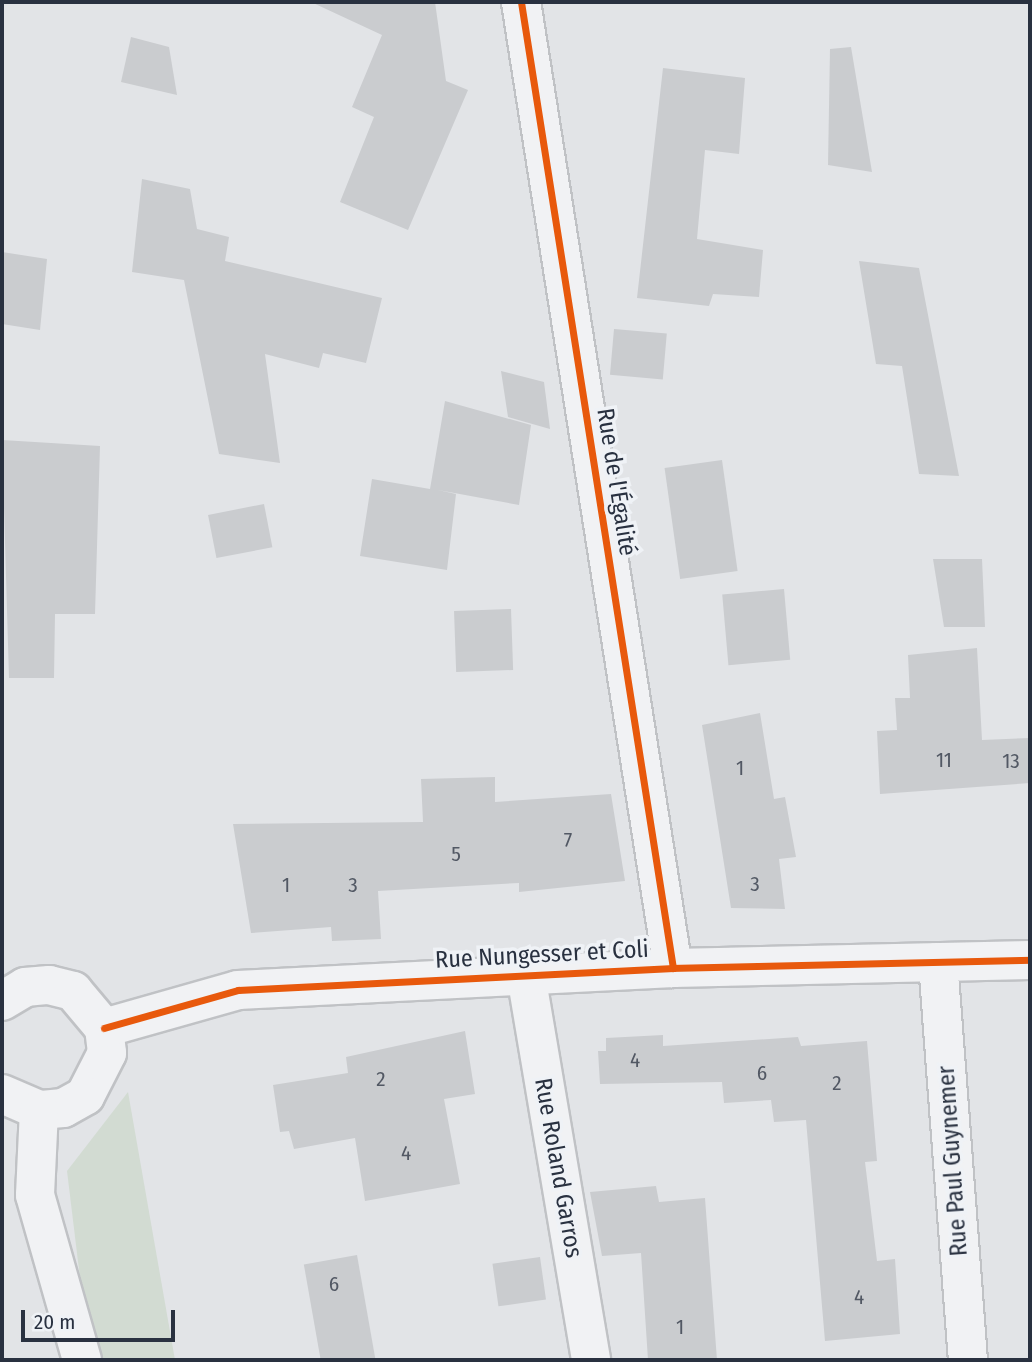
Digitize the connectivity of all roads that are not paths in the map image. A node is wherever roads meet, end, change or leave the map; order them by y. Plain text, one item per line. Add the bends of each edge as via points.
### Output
1 (521, 2) edge
2 (1030, 960) edge
3 (937, 962) junction
4 (673, 968) junction
5 (526, 975) junction
6 (2, 999) edge
7 (104, 1028) junction
8 (2, 1094) edge
9 (39, 1110) junction
10 (82, 1360) edge
11 (591, 1360) edge
12 (968, 1360) edge

1 - 4 street, Rue de l'Égalité
2 - 3 street, Rue Nungesser et Coli
3 - 4 street, Rue Nungesser et Coli
3 - 12 street, Rue Paul Guynemer
4 - 5 street, Rue Nungesser et Coli
5 - 7 street, Rue Nungesser et Coli via 238,990
5 - 11 street, Rue Roland Garros
6 - 7 street via 25,988 61,988 92,1007
7 - 9 street via 107,1053 85,1096 63,1108
8 - 9 street
9 - 10 street via 35,1195

